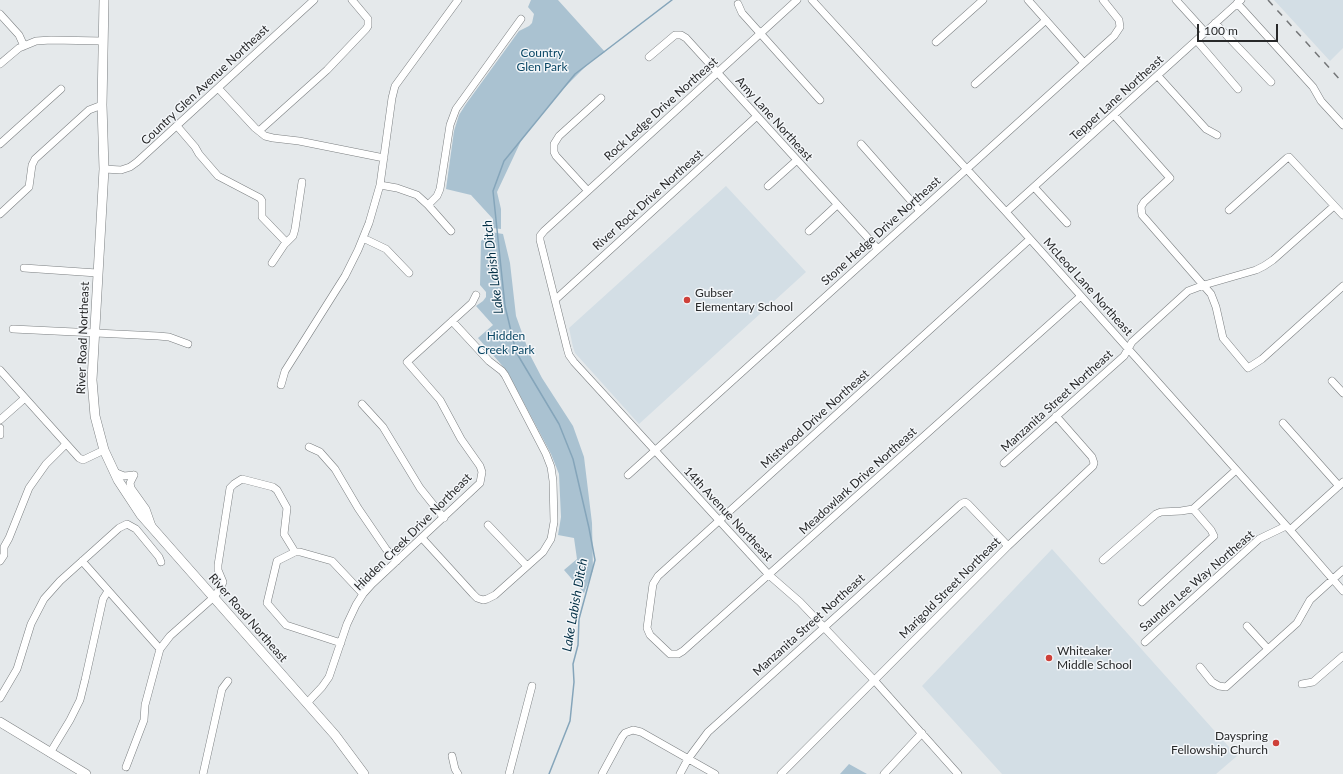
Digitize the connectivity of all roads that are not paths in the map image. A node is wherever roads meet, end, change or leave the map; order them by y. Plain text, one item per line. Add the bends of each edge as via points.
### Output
1 (104, 0) edge
2 (314, 0) edge
3 (352, 0) edge
4 (458, 0) edge
5 (798, 0) edge
6 (812, 0) edge
7 (983, 0) edge
8 (1028, 0) edge
9 (1103, 0) edge
10 (1176, 0) edge
11 (1239, 2) edge
12 (738, 4) dead end
13 (0, 14) edge
14 (521, 19) dead end
15 (1046, 20) junction
16 (1215, 23) junction
17 (1205, 32) junction
18 (760, 34) junction
19 (103, 41) junction
20 (1197, 41) junction
21 (936, 42) dead end
22 (24, 46) junction
23 (649, 57) dead end
24 (1084, 63) junction
25 (0, 64) edge
26 (717, 73) junction
27 (1158, 76) junction
28 (1271, 82) dead end
29 (975, 84) dead end
30 (218, 88) junction
31 (61, 89) dead end
32 (1238, 89) dead end
33 (601, 98) dead end
34 (820, 100) dead end
35 (102, 105) junction
36 (1114, 115) junction
37 (756, 116) junction
38 (1343, 125) edge
39 (177, 126) junction
40 (259, 131) junction
41 (1217, 134) dead end
42 (0, 144) edge
43 (860, 144) dead end
44 (384, 158) junction
45 (797, 160) junction
46 (104, 169) junction
47 (966, 169) junction
48 (302, 182) dead end
49 (380, 185) junction
50 (768, 186) dead end
51 (1034, 187) junction
52 (588, 191) junction
53 (428, 205) junction
54 (837, 205) junction
55 (1334, 206) junction
56 (1229, 210) dead end
57 (920, 211) junction
58 (1006, 212) junction
59 (0, 214) edge
60 (1343, 215) edge
61 (1067, 223) dead end
62 (451, 231) dead end
63 (809, 231) dead end
64 (540, 236) joint
65 (363, 238) junction
66 (1030, 239) junction
67 (286, 243) junction
68 (878, 249) junction
69 (272, 263) dead end
70 (24, 268) dead end
71 (97, 273) junction
72 (409, 273) dead end
73 (1204, 285) junction
74 (1340, 288) edge
75 (476, 295) dead end
76 (1082, 296) junction
77 (1343, 297) edge
78 (555, 300) junction
79 (452, 321) junction
80 (13, 329) dead end
81 (94, 333) junction
82 (188, 344) dead end
83 (1128, 349) junction
84 (0, 370) edge
85 (1332, 381) dead end
86 (281, 385) dead end
87 (1343, 393) edge
88 (25, 398) junction
89 (362, 404) dead end
90 (1056, 416) junction
91 (0, 420) edge
92 (1283, 423) dead end
93 (0, 428) edge
94 (0, 435) edge
95 (66, 444) junction
96 (309, 447) dead end
97 (104, 450) junction
98 (654, 451) junction
99 (1004, 463) dead end
100 (1236, 470) junction
101 (114, 472) junction
102 (628, 475) dead end
103 (1341, 484) edge
104 (1192, 509) junction
105 (444, 518) junction
106 (719, 521) junction
107 (488, 524) dead end
108 (153, 528) junction
109 (1288, 528) junction
110 (422, 538) junction
111 (2, 546) edge
112 (1008, 546) junction
113 (295, 552) junction
114 (1103, 560) dead end
115 (0, 561) edge
116 (82, 561) junction
117 (397, 561) junction
118 (161, 562) dead end
119 (527, 566) junction
120 (1343, 570) edge
121 (769, 575) junction
122 (1332, 579) junction
123 (108, 591) junction
124 (1343, 591) edge
125 (363, 594) junction
126 (214, 597) junction
127 (1142, 602) dead end
128 (1247, 626) dead end
129 (824, 627) junction
130 (648, 631) joint
131 (1144, 642) dead end
132 (341, 643) junction
133 (160, 649) junction
134 (1268, 649) junction
135 (1343, 656) edge
136 (1200, 667) dead end
137 (874, 680) junction
138 (228, 681) dead end
139 (1302, 684) dead end
140 (532, 686) dead end
141 (0, 698) edge
142 (307, 703) junction
143 (0, 722) edge
144 (922, 733) junction
145 (50, 753) junction
146 (452, 756) dead end
147 (688, 759) junction
148 (126, 767) dead end
149 (82, 773) edge
150 (204, 774) edge
151 (364, 774) edge
152 (458, 774) edge
153 (509, 774) edge
154 (602, 774) edge
155 (680, 774) edge
156 (715, 774) edge
157 (781, 774) edge
158 (884, 774) edge
159 (958, 774) edge

1 - 19 main road, River Road Northeast
2 - 30 street, Country Glen Avenue Northeast
3 - 40 street via 368,19 366,29 327,70
4 - 44 street via 395,86
5 - 18 street, Rock Ledge Drive Northeast
6 - 47 street, McLeod Lane Northeast
7 - 21 street
8 - 15 street
9 - 24 street, Stone Hedge Drive Northeast via 1118,17 1120,27 1114,36
10 - 17 street
11 - 16 street, Tepper Lane Northeast
11 - 38 street
12 - 18 street via 742,14
13 - 22 street via 19,35
14 - 53 street via 454,113 440,189
15 - 24 street
15 - 29 street
16 - 17 street, Tepper Lane Northeast
16 - 28 street
17 - 20 street, Tepper Lane Northeast
18 - 26 street, Rock Ledge Drive Northeast
18 - 34 street
19 - 22 street via 51,40
19 - 35 main road, River Road Northeast
20 - 27 street, Tepper Lane Northeast
20 - 32 street
22 - 25 street
23 - 26 street, Amy Lane Northeast via 677,35 686,38
24 - 47 street, Stone Hedge Drive Northeast
26 - 37 street, Amy Lane Northeast
26 - 52 street, Rock Ledge Drive Northeast
27 - 36 street, Tepper Lane Northeast
27 - 41 street via 1206,128
30 - 39 street, Country Glen Avenue Northeast
30 - 40 street
31 - 42 street
33 - 52 street via 559,136 554,144 556,156
35 - 46 main road, River Road Northeast
35 - 59 street via 89,110 35,159 29,187
36 - 51 street, Tepper Lane Northeast
36 - 73 street via 1170,178 1144,202 1142,215
37 - 45 street, Amy Lane Northeast
37 - 78 street, River Rock Drive Northeast
39 - 46 street, Country Glen Avenue Northeast via 130,167 121,170
39 - 67 street via 218,176 260,198 262,217
40 - 44 street via 273,138
43 - 57 street
44 - 49 street
45 - 50 street
45 - 54 street, Amy Lane Northeast
46 - 71 main road, River Road Northeast
47 - 57 street, Stone Hedge Drive Northeast
47 - 58 street, McLeod Lane Northeast
48 - 67 street via 296,229
49 - 53 street via 409,191
49 - 65 street
51 - 58 street, Tepper Lane Northeast
51 - 61 street
52 - 64 street, Rock Ledge Drive Northeast
53 - 62 street
54 - 63 street
54 - 68 street, Amy Lane Northeast
55 - 56 street via 1289,157
55 - 60 street
55 - 73 street, Manzanita Street Northeast via 1264,266
57 - 68 street, Stone Hedge Drive Northeast
58 - 66 street, McLeod Lane Northeast
64 - 78 street, 14th Avenue Northeast
65 - 72 street via 386,249
65 - 86 street via 345,276 285,370
66 - 76 street, McLeod Lane Northeast
66 - 106 street, Mistwood Drive Northeast
67 - 69 street
68 - 98 street, Stone Hedge Drive Northeast
70 - 71 street
71 - 81 main road, River Road Northeast
73 - 74 street via 1214,301 1223,338 1248,368 1262,359
73 - 83 street, Manzanita Street Northeast via 1188,291 1132,342
74 - 77 street
75 - 79 street via 472,303
76 - 83 street, McLeod Lane Northeast
76 - 121 street, Meadowlark Drive Northeast
78 - 98 street, 14th Avenue Northeast via 571,358
79 - 105 street, Hidden Creek Drive Northeast via 407,362 437,395 482,472 477,488
79 - 119 street via 505,375 551,467 554,481 554,522 551,539 543,552
80 - 81 street
81 - 82 street via 168,337
81 - 97 main road, River Road Northeast via 93,397 98,431
83 - 90 street, Manzanita Street Northeast via 1124,356
83 - 100 street, McLeod Lane Northeast
84 - 88 street
85 - 87 street
88 - 91 street
88 - 95 street
89 - 105 street via 383,427 420,488
90 - 99 street, Manzanita Street Northeast
90 - 112 street, Marigold Street Northeast via 1092,457 1094,463
92 - 103 street
93 - 94 street
95 - 97 street via 81,460
95 - 111 street via 34,480 9,538
96 - 117 street via 320,452 335,468 358,508
97 - 101 main road, River Road Northeast
98 - 102 street, Stone Hedge Drive Northeast
98 - 106 street, 14th Avenue Northeast
100 - 104 street
100 - 109 street, McLeod Lane Northeast
101 - 108 main road, River Road Northeast
101 - 108 street via 124,476 134,475 130,483 131,488 146,509
103 - 109 street, Saundra Lee Way Northeast
104 - 114 street via 1156,514
104 - 127 street via 1214,536
105 - 110 street, Hidden Creek Drive Northeast
106 - 121 street, 14th Avenue Northeast
106 - 130 street, Mistwood Drive Northeast via 655,579
107 - 119 street
108 - 126 main road, River Road Northeast
109 - 122 street, McLeod Lane Northeast
109 - 131 street, Saundra Lee Way Northeast via 1259,539
110 - 117 street, Hidden Creek Drive Northeast
110 - 119 street via 473,594 483,600 496,595
111 - 115 street via 4,555
112 - 129 street, Manzanita Street Northeast via 965,502 956,507
112 - 137 street, Marigold Street Northeast
113 - 125 street via 332,561
113 - 126 street via 284,534 287,508 277,490 242,479 230,488 218,565 223,582
113 - 132 street via 277,562 267,603 286,625
116 - 118 street via 127,524 136,530
116 - 123 street
116 - 141 street via 44,599 31,624 17,669
117 - 125 street, Hidden Creek Drive Northeast
120 - 122 street
121 - 129 street, 14th Avenue Northeast via 789,591
121 - 130 street, Meadowlark Drive Northeast via 678,654 666,652
122 - 124 street, McLeod Lane Northeast
122 - 134 street via 1310,600 1297,623
123 - 133 street
123 - 145 street via 103,600 80,700
125 - 132 street, Hidden Creek Drive Northeast
126 - 133 street via 170,636
126 - 142 main road, River Road Northeast
128 - 134 street
129 - 137 street, 14th Avenue Northeast
129 - 147 street, Manzanita Street Northeast via 708,732
132 - 142 street, Hidden Creek Drive Northeast via 329,677
133 - 148 street via 145,705 144,720
134 - 136 street via 1226,687 1212,682
135 - 139 street via 1313,682
137 - 144 street, 14th Avenue Northeast
137 - 157 street, Marigold Street Northeast
138 - 150 street via 222,689
140 - 153 street
142 - 151 main road, River Road Northeast
143 - 145 main road
144 - 158 street
144 - 159 street, 14th Avenue Northeast
145 - 149 main road
146 - 152 street
147 - 154 street via 633,730 625,733 619,741
147 - 155 street, Manzanita Street Northeast
147 - 156 street

